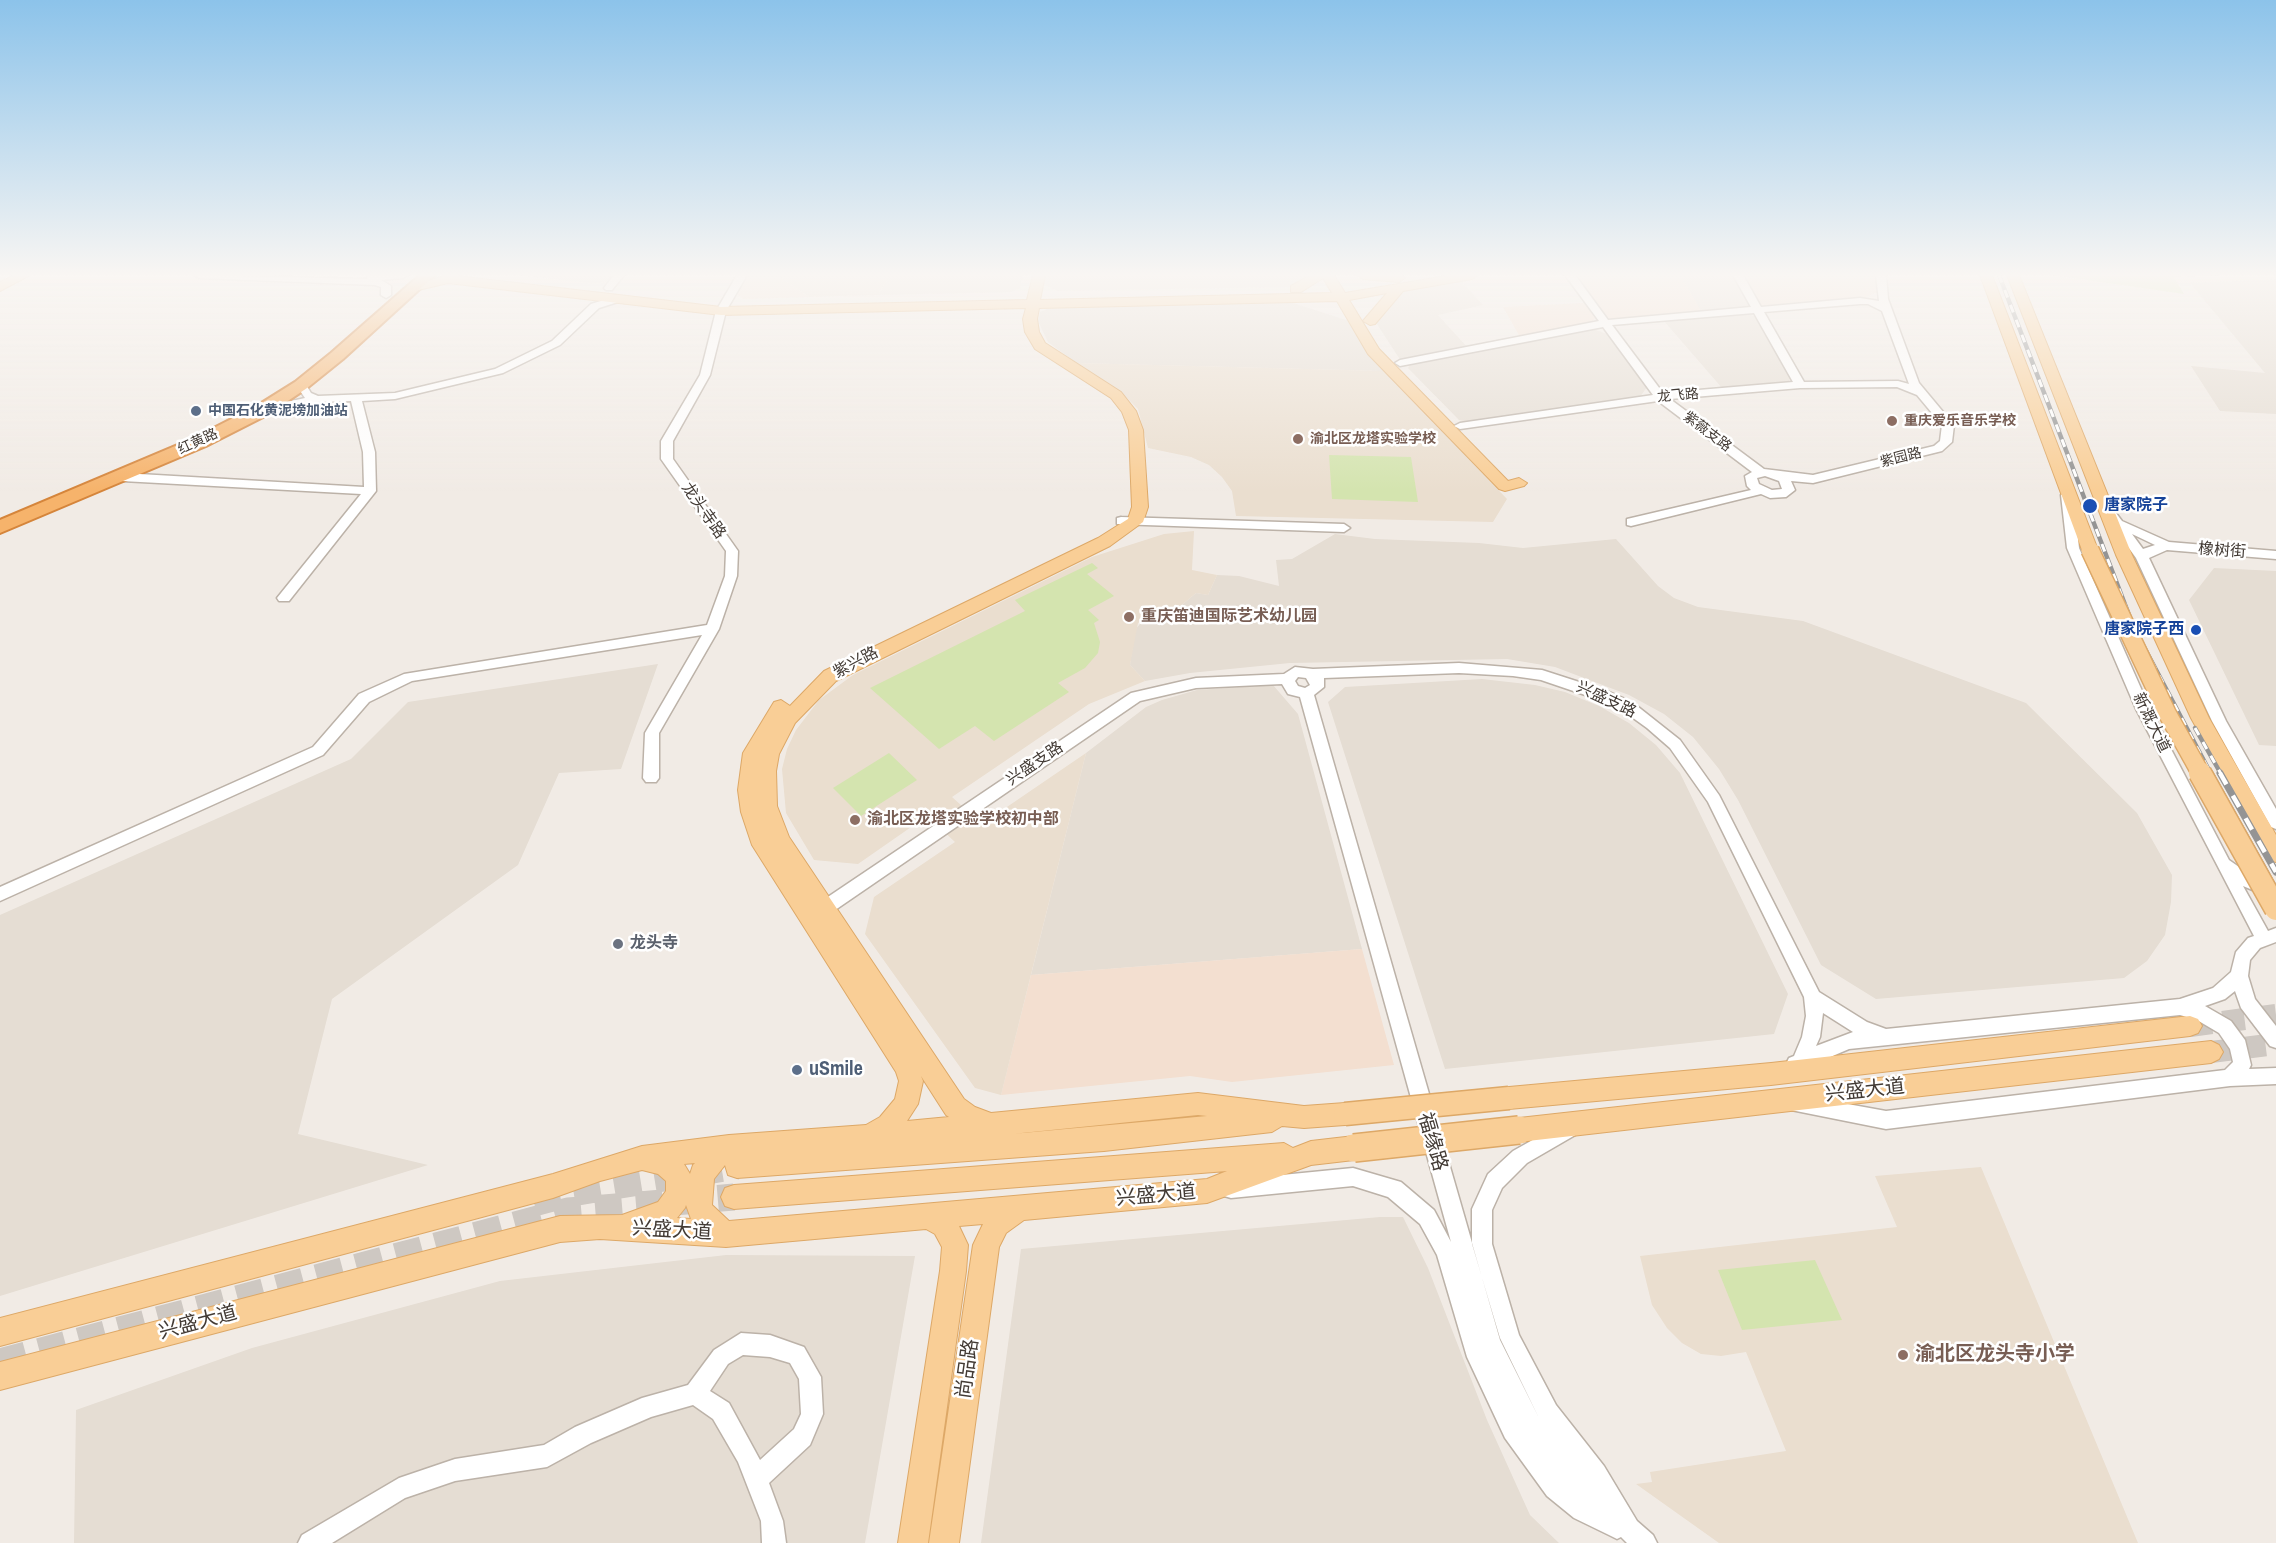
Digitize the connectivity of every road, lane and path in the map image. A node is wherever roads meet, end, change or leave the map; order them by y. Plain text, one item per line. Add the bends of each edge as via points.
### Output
1 (327, 347) edge
2 (339, 347) edge
3 (548, 347) edge
4 (713, 347) edge
5 (1042, 347) edge
6 (1371, 347) edge
7 (1385, 347) edge
8 (1482, 347) edge
9 (1623, 347) edge
10 (1778, 347) edge
11 (1901, 347) edge
12 (2013, 347) edge
13 (2041, 347) edge
14 (1400, 363) junction
15 (1910, 373) junction
16 (1898, 384) junction
17 (301, 385) junction
18 (1800, 385) junction
19 (1922, 393) junction
20 (1660, 397) junction
21 (317, 399) junction
22 (356, 399) junction
23 (261, 411) junction
24 (1460, 426) junction
25 (1760, 472) junction
26 (1779, 476) junction
27 (122, 477) junction
28 (1813, 479) junction
29 (370, 491) junction
30 (1760, 491) junction
31 (1786, 492) junction
32 (2067, 495) junction
33 (2103, 503) junction
34 (0, 517) edge
35 (2115, 520) junction
36 (1128, 522) junction
37 (1631, 522) dead end
38 (0, 527) edge
39 (1344, 528) dead end
40 (2167, 546) junction
41 (2276, 555) edge
42 (2133, 556) junction
43 (284, 598) dead end
44 (712, 629) junction
45 (1287, 679) junction
46 (1309, 684) junction
47 (651, 778) dead end
48 (2276, 823) edge
49 (2276, 854) edge
50 (2223, 865) junction
51 (2276, 890) edge
52 (0, 894) edge
53 (2276, 909) edge
54 (816, 914) junction
55 (2270, 937) edge
56 (2239, 976) junction
57 (1813, 997) junction
58 (2185, 1016) junction
59 (1886, 1038) junction
60 (2276, 1040) edge
61 (2211, 1052) tunnel mouth
62 (1800, 1062) junction
63 (1770, 1074) junction
64 (2276, 1076) edge
65 (2230, 1078) junction
66 (1780, 1101) junction
67 (1304, 1118) junction
68 (1578, 1124) junction
69 (996, 1125) junction
70 (867, 1137) junction
71 (1311, 1153) junction
72 (733, 1156) junction
73 (642, 1158) junction
74 (1207, 1191) junction
75 (734, 1197) tunnel mouth
76 (1019, 1208) junction
77 (927, 1215) junction
78 (600, 1226) junction
79 (726, 1234) junction
80 (0, 1332) edge
81 (0, 1376) edge
82 (695, 1394) junction
83 (756, 1479) junction
84 (1640, 1540) edge
85 (310, 1543) edge
86 (774, 1543) edge
87 (913, 1543) edge
88 (945, 1543) edge

1 - 34 highway, 红黄路 via 243,406 176,440
2 - 17 highway, 红黄路
3 - 22 street via 499,371 395,396
4 - 44 street, 龙头寺路 via 705,375 667,441 667,459 732,551 731,576
5 - 36 main road via 1116,395 1129,411 1136,430 1140,507
6 - 24 main road via 1512,484
7 - 14 main road
8 - 14 street
9 - 20 street, 紫薇支路
10 - 18 street
11 - 15 street, 紫园路
12 - 32 main road, 新溉大道
13 - 33 main road
14 - 24 main road
15 - 16 street
15 - 19 street, 紫园路
16 - 18 street, 龙飞路
16 - 19 street
17 - 21 street
17 - 23 highway, 红黄路
18 - 20 street, 龙飞路
19 - 28 street, 紫园路 via 1948,425 1946,442 1938,449
20 - 24 street, 龙飞路
20 - 25 street, 紫薇支路
21 - 22 street
21 - 23 street
22 - 29 street via 369,452
23 - 27 highway, 红黄路
25 - 26 street
25 - 30 street via 1750,479
26 - 28 street
26 - 31 street via 1789,486
27 - 29 street
27 - 38 highway, 红黄路
28 - 31 street
29 - 43 street
30 - 31 street via 1776,495
30 - 37 street
32 - 50 street, 新溉大道 via 2073,548 2143,710
32 - 53 main road, 新溉大道, bridge via 2167,712
33 - 35 street
33 - 42 main road
35 - 40 street
35 - 42 street
36 - 39 street
36 - 54 main road, 紫兴路 via 1104,542 845,667 815,690 788,719 770,754 767,806
40 - 41 street, 橡树街
40 - 42 street
42 - 48 street
42 - 49 main road via 2200,718
44 - 47 street, 龙头寺路 via 652,733
44 - 52 street via 409,677 364,698 318,751
45 - 46 street via 1295,672
45 - 46 street via 1293,690
45 - 54 street, 兴盛支路 via 1196,683 1136,697
46 - 57 street, 兴盛支路 via 1459,668 1513,670 1574,685 1627,706 1675,744 1714,799
46 - 84 street, 福缘路 via 1490,1344 1529,1423 1579,1486
50 - 51 street via 2261,888
50 - 55 street, 新溉大道
54 - 69 main road, 紫兴路 via 956,1107 967,1116
54 - 70 main road, 紫兴路 via 911,1081 900,1114
55 - 56 street via 2254,943 2242,957
56 - 58 street
56 - 60 street via 2247,1003
57 - 59 street via 1861,1028
57 - 62 street via 1811,1037
58 - 59 street
58 - 63 main road, 兴盛大道
58 - 65 street via 2202,1013 2239,1046 2242,1065
59 - 62 street via 1848,1041
61 - 66 main road, 兴盛大道
62 - 63 street
63 - 67 main road, 兴盛大道, bridge
64 - 65 street
65 - 66 street via 1886,1120
66 - 68 main road, 兴盛大道
67 - 69 main road via 1198,1104
67 - 72 main road via 1104,1139
68 - 71 main road, 兴盛大道, bridge
68 - 84 street via 1520,1157 1495,1181 1482,1209 1482,1244 1510,1338 1548,1413 1596,1474
69 - 70 main road
70 - 72 main road
71 - 74 main road, 兴盛大道
71 - 75 main road
72 - 73 main road
72 - 79 main road via 713,1159 702,1174 699,1191 699,1208 706,1220
73 - 78 main road via 664,1163 678,1176 680,1188 676,1199 667,1211 653,1218
73 - 80 main road via 553,1186
74 - 76 main road, 兴盛大道
74 - 84 street via 1353,1177 1394,1189 1427,1217 1446,1252 1474,1350 1513,1430 1535,1464 1555,1488 1582,1510
76 - 77 main road, 兴盛大道
76 - 88 main road, 尚品路 via 997,1224 986,1245
77 - 79 main road, 兴盛大道
77 - 87 main road, 尚品路 via 944,1225 955,1245
78 - 79 main road, 兴盛大道
78 - 81 main road, 兴盛大道 via 520,1238
82 - 83 street via 721,1411
82 - 83 street via 721,1357 741,1344 770,1346 797,1354 810,1377 812,1414 802,1437
82 - 85 street via 641,1410 583,1435 547,1456 455,1470 399,1489
83 - 86 street via 772,1521

